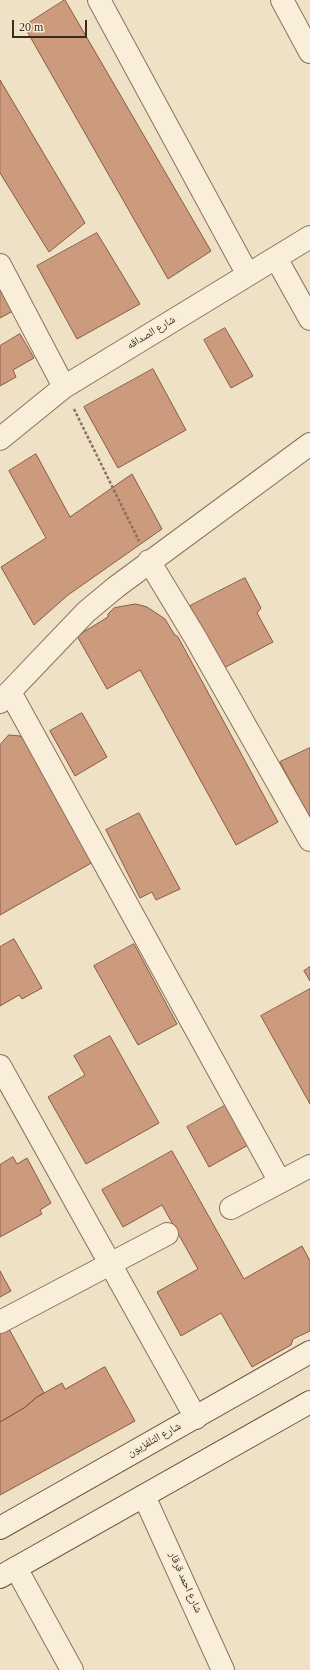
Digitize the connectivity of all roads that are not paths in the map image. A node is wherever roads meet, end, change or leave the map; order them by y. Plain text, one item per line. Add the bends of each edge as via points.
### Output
1 (99, 0) edge
2 (282, 0) edge
3 (310, 52) edge
4 (310, 237) edge
5 (276, 258) junction
6 (0, 265) edge
7 (248, 275) junction
8 (310, 319) edge
9 (64, 387) junction
10 (0, 439) edge
11 (310, 444) edge
12 (149, 561) junction
13 (5, 697) edge
14 (310, 840) edge
15 (0, 1066) edge
16 (310, 1166) edge
17 (280, 1182) junction
18 (231, 1208) dead end
19 (167, 1234) dead end
20 (110, 1263) junction
21 (0, 1322) edge
22 (310, 1352) edge
23 (310, 1402) edge
24 (196, 1418) junction
25 (144, 1496) junction
26 (0, 1528) edge
27 (8, 1572) edge
28 (72, 1670) edge
29 (223, 1670) edge

1 - 7 street
2 - 3 street
4 - 5 street, شارع الصداقه
5 - 7 street, شارع الصداقه
5 - 8 street
6 - 9 street
7 - 9 street, شارع الصداقه
9 - 10 street, شارع الصداقه
11 - 12 street
12 - 13 street via 86,612
12 - 14 street
13 - 17 street
15 - 20 street
16 - 17 street
17 - 18 street
19 - 20 street
20 - 21 street
20 - 24 street
22 - 24 street, شارع التلفزيون
23 - 25 street
24 - 26 street, شارع التلفزيون
25 - 27 street
25 - 29 street, شارع احمد قرقار
27 - 28 street

